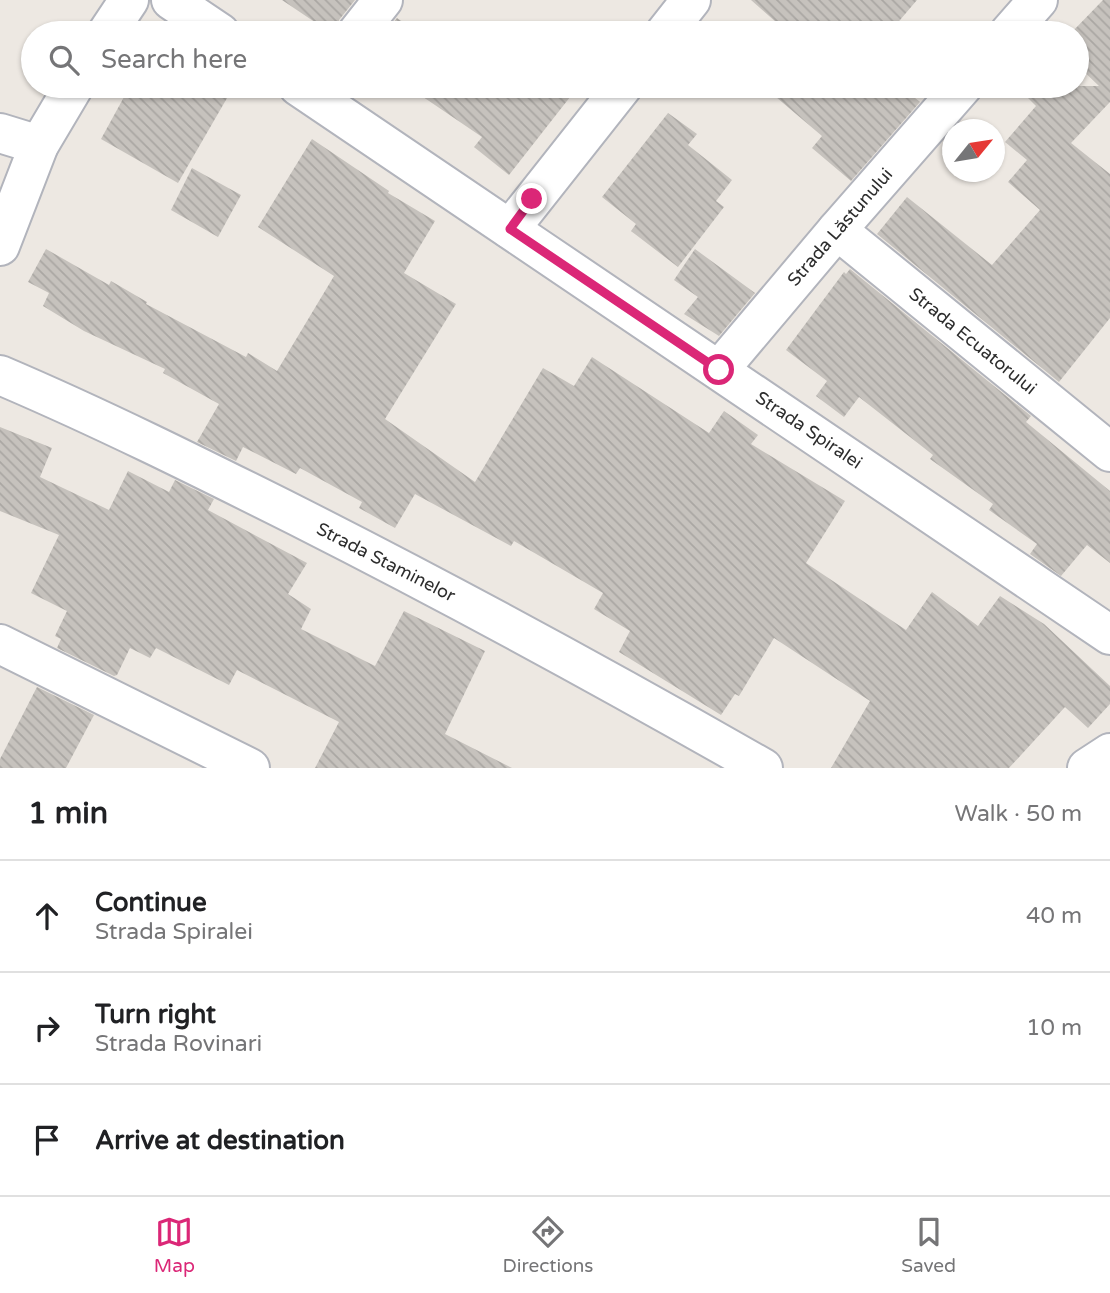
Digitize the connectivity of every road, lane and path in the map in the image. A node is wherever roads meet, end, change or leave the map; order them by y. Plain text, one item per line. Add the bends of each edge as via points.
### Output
1 (129, 0) edge
2 (171, 0) edge
3 (383, 0) edge
4 (691, 0) edge
5 (1038, 0) edge
6 (115, 21) edge
7 (202, 21) edge
8 (366, 21) edge
9 (674, 21) edge
10 (1020, 21) edge
11 (67, 98) edge
12 (322, 98) edge
13 (614, 98) edge
14 (952, 98) edge
15 (0, 133) edge
16 (39, 145) junction
17 (510, 229) junction
18 (837, 230) junction
19 (0, 246) edge
20 (719, 370) junction
21 (0, 375) edge
22 (1110, 452) edge
23 (1110, 635) edge
24 (0, 644) edge
25 (1110, 753) edge
26 (250, 768) edge
27 (763, 768) edge
28 (1087, 768) edge

1 - 6 street
2 - 7 street
3 - 8 street
4 - 9 street
5 - 10 street
11 - 16 street
12 - 17 street, Strada Spiralei
13 - 17 street
14 - 18 street, Strada Lăstunului
15 - 16 street
16 - 19 street
17 - 20 street, Strada Spiralei
18 - 20 street, Strada Lăstunului
18 - 22 street, Strada Ecuatorului
20 - 23 street, Strada Spiralei
21 - 27 street, Strada Staminelor via 156,445 438,587
24 - 26 street
25 - 28 street

